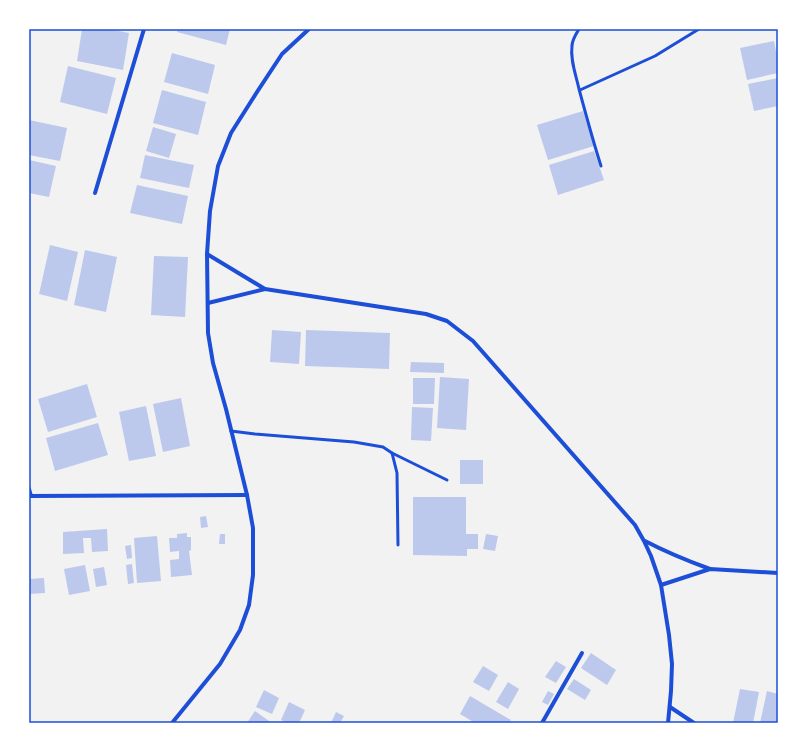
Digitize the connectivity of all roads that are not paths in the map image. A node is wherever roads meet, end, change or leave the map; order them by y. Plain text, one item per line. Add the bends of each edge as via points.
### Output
1 (144, 29) edge
2 (309, 29) edge
3 (579, 29) edge
4 (698, 29) edge
5 (580, 90) junction
6 (601, 166) dead end
7 (95, 193) dead end
8 (207, 254) junction
9 (265, 290) junction
10 (208, 303) junction
11 (231, 431) junction
12 (392, 453) junction
13 (446, 480) dead end
14 (29, 489) edge
15 (247, 495) junction
16 (30, 496) edge
17 (644, 541) junction
18 (398, 546) dead end
19 (710, 569) junction
20 (778, 573) edge
21 (661, 585) junction
22 (582, 653) dead end
23 (670, 707) junction
24 (173, 723) edge
25 (542, 723) edge
26 (668, 723) edge
27 (694, 723) edge

1 - 7 street
2 - 8 street via 282,54 231,134 218,166 210,211
3 - 5 lane via 571,47
4 - 5 lane via 655,56
5 - 6 lane
8 - 9 street
8 - 10 street
9 - 10 street
9 - 17 street via 426,314 447,321 473,341 635,526
10 - 11 street via 208,333 213,363
11 - 12 lane via 354,442 383,447
11 - 15 street
12 - 13 lane
12 - 18 lane via 397,473
14 - 16 street
15 - 16 street
15 - 24 street via 253,528 253,575 245,618 220,664
17 - 19 street
17 - 21 street
19 - 20 street
19 - 21 street
21 - 23 street via 672,664
22 - 25 street
23 - 26 street
23 - 27 street

